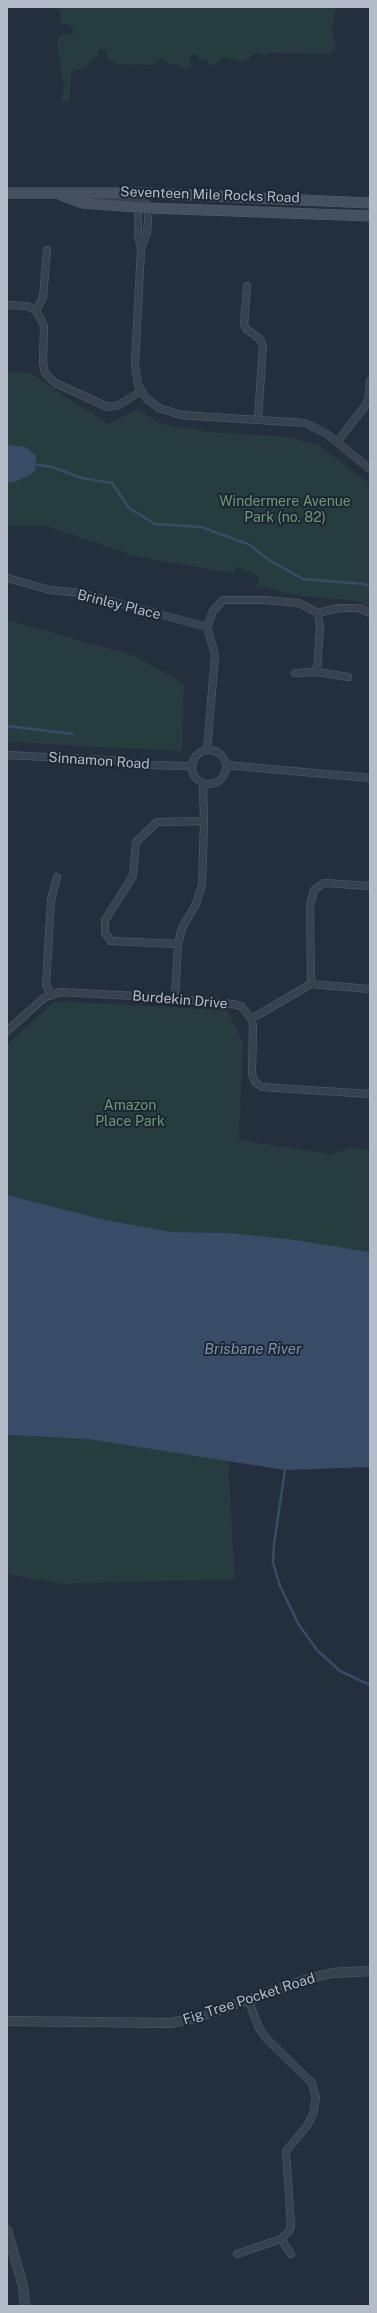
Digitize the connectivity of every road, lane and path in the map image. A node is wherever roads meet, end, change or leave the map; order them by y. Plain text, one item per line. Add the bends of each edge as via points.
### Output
1 (51, 192) junction
2 (7, 193) edge
3 (144, 202) junction
4 (370, 203) edge
5 (370, 216) edge
6 (141, 249) junction
7 (47, 250) dead end
8 (246, 286) dead end
9 (7, 305) edge
10 (36, 310) junction
11 (370, 381) edge
12 (142, 391) junction
13 (258, 419) junction
14 (336, 442) junction
15 (370, 469) edge
16 (7, 578) edge
17 (318, 613) junction
18 (370, 613) edge
19 (207, 627) junction
20 (316, 672) junction
21 (295, 673) dead end
22 (348, 677) dead end
23 (207, 750) junction
24 (7, 756) edge
25 (226, 765) junction
26 (191, 766) junction
27 (370, 778) edge
28 (203, 783) junction
29 (204, 822) junction
30 (57, 877) dead end
31 (370, 886) edge
32 (178, 944) junction
33 (311, 984) junction
34 (370, 989) edge
35 (50, 994) junction
36 (175, 999) junction
37 (251, 1018) junction
38 (7, 1031) edge
39 (370, 1094) edge
40 (370, 1971) edge
41 (248, 1999) junction
42 (7, 2021) edge
43 (7, 2230) edge
44 (281, 2239) junction
45 (237, 2254) dead end
46 (291, 2254) dead end
47 (24, 2306) edge

1 - 2 main road, Seventeen Mile Rocks Road
1 - 3 main road, Seventeen Mile Rocks Road via 85,192
1 - 3 main road, Seventeen Mile Rocks Road via 83,203
3 - 4 main road, Seventeen Mile Rocks Road
3 - 5 main road, Seventeen Mile Rocks Road
3 - 6 street via 138,234
3 - 6 street via 147,232
6 - 12 street via 135,366
7 - 10 street via 43,298
8 - 13 street via 244,324 246,329 260,339 263,346
9 - 10 street via 27,306
10 - 12 street via 44,326 45,373 55,382 108,407 119,405
11 - 14 street via 365,406
12 - 13 street via 151,403 173,414
13 - 14 street via 305,423
14 - 15 street
16 - 19 street, Brinley Place via 50,590 81,593
17 - 18 street via 338,608 359,608
17 - 19 street via 299,603 223,600 213,611
17 - 20 street via 320,628
19 - 23 street via 215,655
20 - 21 street
20 - 22 street
23 - 25 street via 217,752
23 - 26 street via 196,755
24 - 26 street, Sinnamon Road
25 - 27 street
25 - 28 street via 219,780 209,784
26 - 28 street via 194,776
28 - 29 street
29 - 32 street via 201,893 182,928
29 - 32 street via 157,822 136,842 133,876 105,920 105,933 111,941
30 - 35 street via 51,900 46,985
31 - 33 street via 324,883 314,890 310,906
32 - 36 street
33 - 34 street
33 - 37 street
35 - 36 street, Burdekin Drive via 60,992
35 - 38 street
36 - 37 street, Burdekin Drive via 241,1006
37 - 39 street via 252,1074 255,1082 262,1087
40 - 41 street, Fig Tree Pocket Road via 332,1973
41 - 42 street, Fig Tree Pocket Road via 195,2018 171,2023
41 - 44 street via 259,2028 312,2083 316,2098 313,2114 307,2126 286,2151 291,2226
43 - 47 street via 23,2286
44 - 45 street
44 - 46 street

